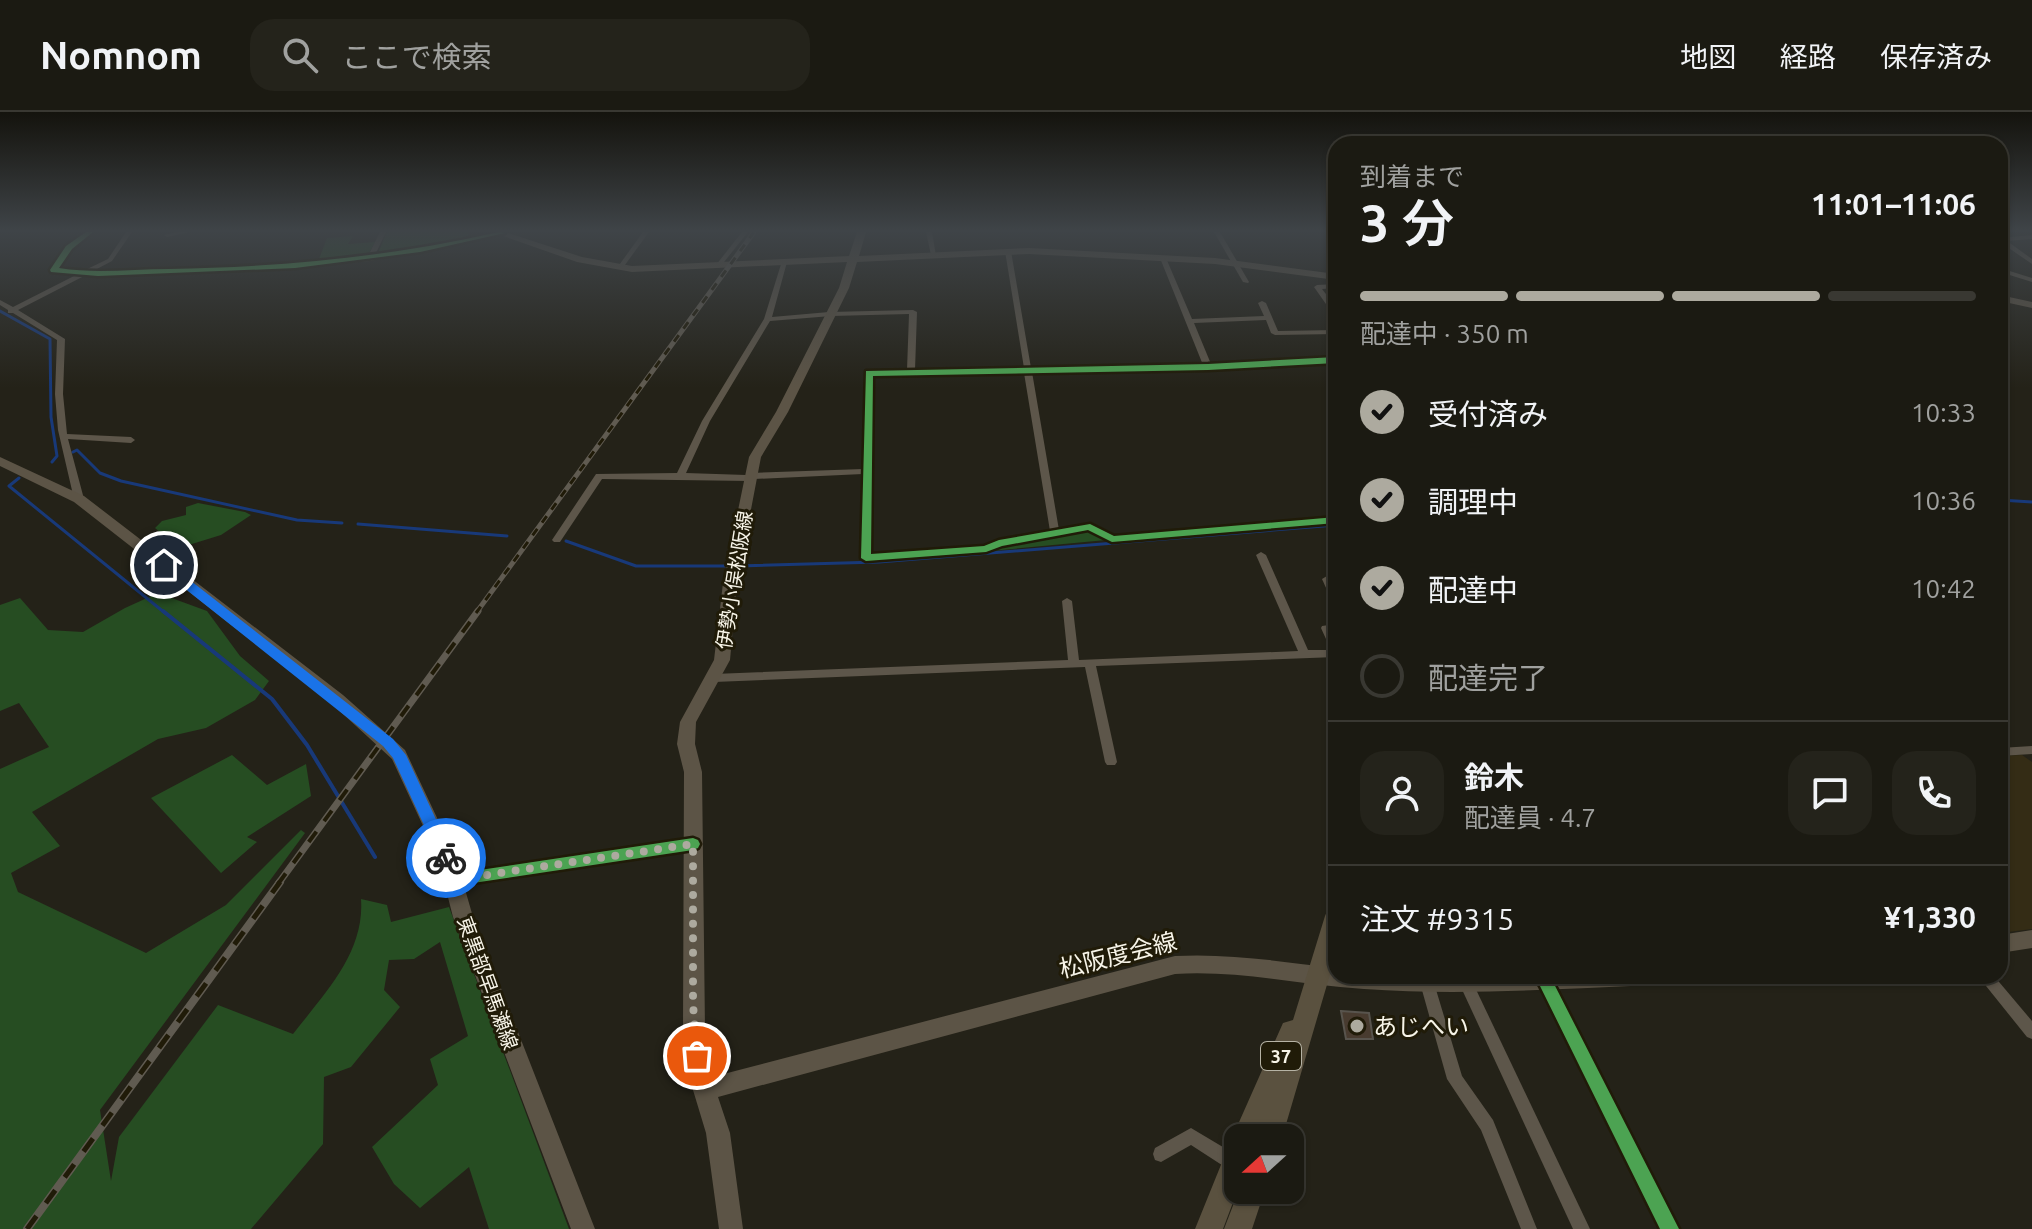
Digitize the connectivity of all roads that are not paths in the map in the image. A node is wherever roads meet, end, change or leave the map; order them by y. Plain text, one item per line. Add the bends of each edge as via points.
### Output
1 (63, 284) edge
2 (778, 284) edge
3 (845, 284) edge
4 (1014, 284) edge
5 (1173, 284) edge
6 (1323, 286) joint
7 (1328, 286) edge
8 (2008, 300) edge
9 (1328, 301) edge
10 (0, 302) edge
11 (1262, 303) dead end
12 (2032, 305) edge
13 (11, 311) junction
14 (829, 315) junction
15 (1268, 318) junction
16 (768, 319) junction
17 (1188, 321) junction
18 (1328, 332) edge
19 (1328, 360) edge
20 (1208, 367) junction
21 (1028, 370) junction
22 (911, 373) junction
23 (63, 436) junction
24 (131, 440) dead end
25 (0, 461) edge
26 (869, 471) junction
27 (680, 476) junction
28 (750, 477) junction
29 (79, 499) junction
30 (1328, 521) edge
31 (1055, 533) junction
32 (557, 540) dead end
33 (1261, 555) dead end
34 (1067, 601) dead end
35 (1328, 652) edge
36 (1305, 655) junction
37 (1090, 663) junction
38 (1074, 664) junction
39 (714, 678) junction
40 (2008, 752) edge
41 (2030, 752) edge
42 (1111, 762) dead end
43 (693, 844) junction
44 (453, 880) junction
45 (2032, 939) edge
46 (1328, 942) edge
47 (2008, 943) edge
48 (1318, 975) junction
49 (1328, 976) edge
50 (1427, 984) edge
51 (1466, 984) edge
52 (1547, 984) edge
53 (1992, 984) edge
54 (2032, 1032) edge
55 (704, 1090) junction
56 (1251, 1124) edge
57 (1273, 1124) edge
58 (1224, 1147) edge
59 (1161, 1154) dead end
60 (1224, 1190) edge
61 (1247, 1204) edge
62 (583, 1229) edge
63 (731, 1229) edge
64 (1209, 1229) edge
65 (1238, 1229) edge
66 (1529, 1229) edge
67 (1582, 1229) edge
68 (1670, 1229) edge

1 - 13 street
2 - 16 street
3 - 14 main road, 伊勢小俣松阪線
4 - 21 street
5 - 17 street
6 - 7 street
6 - 9 street via 1317,287
8 - 12 main road
10 - 13 street
11 - 15 street
13 - 23 street via 61,339
14 - 16 street
14 - 22 street via 913,312
14 - 28 main road, 伊勢小俣松阪線
15 - 17 street
15 - 18 street via 1275,333
16 - 27 street via 706,421
17 - 20 street
19 - 20 street
20 - 21 street
21 - 22 street
21 - 31 street
22 - 26 street via 869,373
23 - 24 street
23 - 29 street
25 - 29 main road, 東黒部早馬瀬線
26 - 28 street
26 - 31 street via 866,558 986,549
27 - 28 street
27 - 32 street via 602,474
28 - 39 main road, 伊勢小俣松阪線 via 730,583 725,649
29 - 44 main road, 東黒部早馬瀬線 via 388,742 420,798
30 - 31 street via 1112,539 1090,527
33 - 36 street
34 - 38 street
35 - 36 street
36 - 37 street
37 - 38 street
37 - 42 street
38 - 39 street
39 - 43 main road, 伊勢小俣松阪線 via 687,729
40 - 41 street
43 - 44 street
43 - 55 main road, 伊勢小俣松阪線 via 693,1004
44 - 62 main road, 東黒部早馬瀬線
45 - 47 main road
46 - 48 main road, 37
48 - 49 main road, 松阪度会線
48 - 55 main road, 松阪度会線 via 1211,963 1155,969
48 - 56 main road, 37
48 - 57 main road, 37
50 - 66 street via 1455,1079 1487,1125
51 - 67 street
52 - 68 street
53 - 54 street
55 - 63 main road, 伊勢小俣松阪線 via 718,1133
58 - 59 street via 1191,1136
60 - 64 main road, 37
61 - 65 main road

